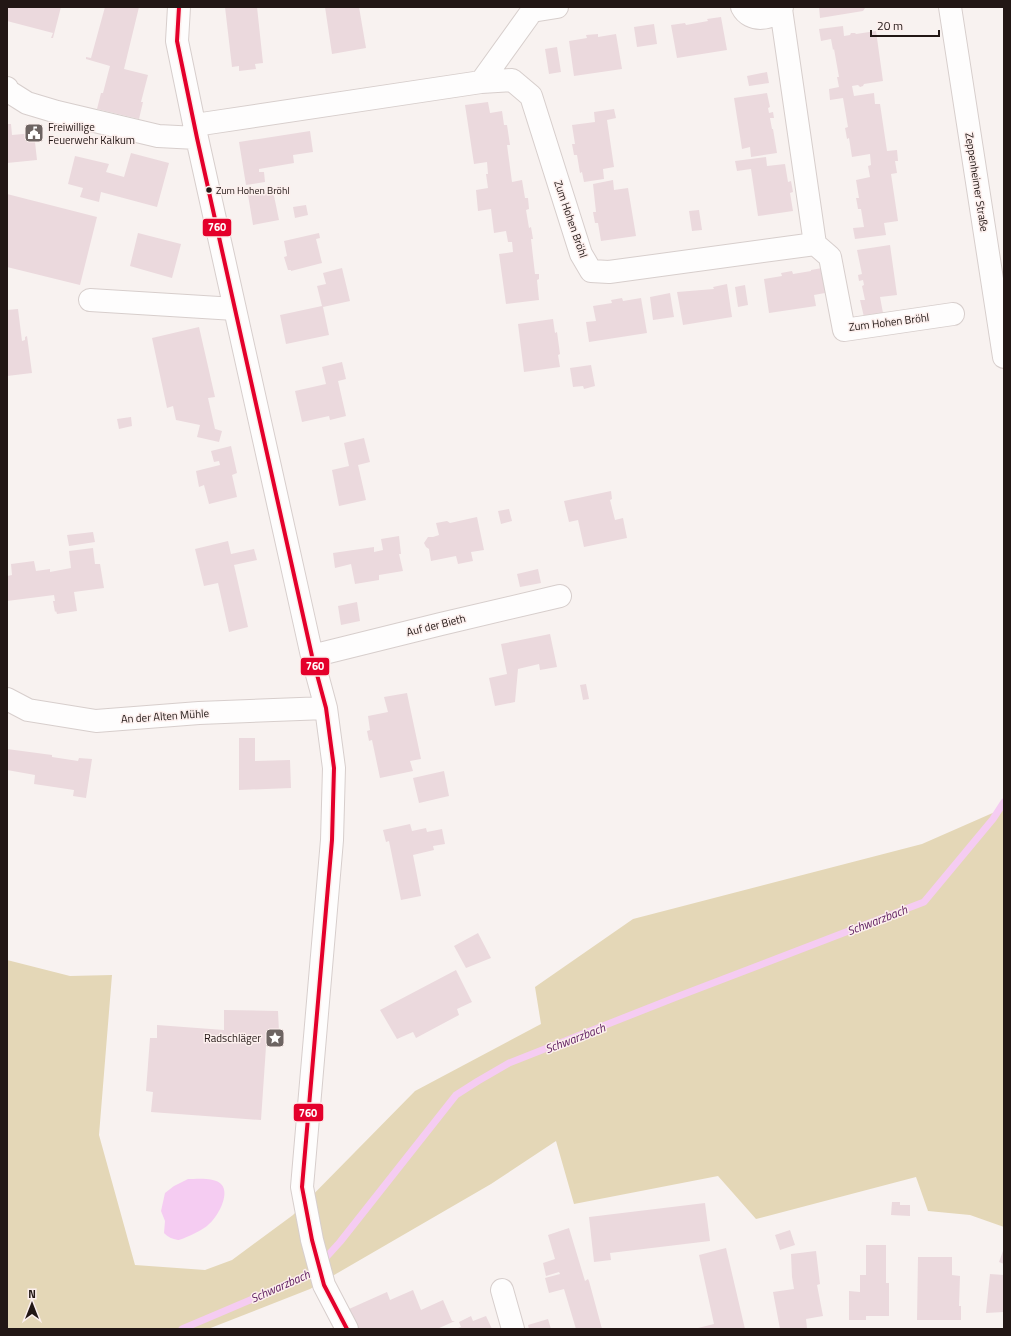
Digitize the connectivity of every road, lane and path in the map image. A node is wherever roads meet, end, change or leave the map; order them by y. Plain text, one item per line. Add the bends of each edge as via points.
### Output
1 (179, 7) edge
2 (556, 7) edge
3 (742, 7) edge
4 (950, 7) edge
5 (781, 8) edge
6 (481, 82) junction
7 (7, 88) edge
8 (196, 131) junction
9 (815, 244) junction
10 (90, 300) dead end
11 (235, 309) junction
12 (953, 314) dead end
13 (1004, 357) edge
14 (560, 596) dead end
15 (312, 656) junction
16 (7, 699) edge
17 (326, 708) junction
18 (502, 1290) dead end
19 (347, 1329) edge
20 (513, 1329) edge

1 - 8 street via 178,41
2 - 6 street via 532,11
3 - 5 street via 750,15 760,18 771,16
4 - 13 street, Zeppenheimer Straße
5 - 9 street
6 - 8 street, Zum Hohen Bröhl
6 - 9 street, Zum Hohen Bröhl via 512,80 531,96 582,254 591,271 609,272
7 - 8 street, Zum Hohen Bröhl via 8,92 26,102 57,112 158,136
8 - 11 street
9 - 12 street, Zum Hohen Bröhl via 830,257 844,330
10 - 11 street
11 - 15 street
14 - 15 street, Auf der Bieth
15 - 17 street
16 - 17 street, An der Alten Mühle via 28,710 96,721 199,713
17 - 19 street via 334,768 332,840 302,1187 324,1285
18 - 20 street

